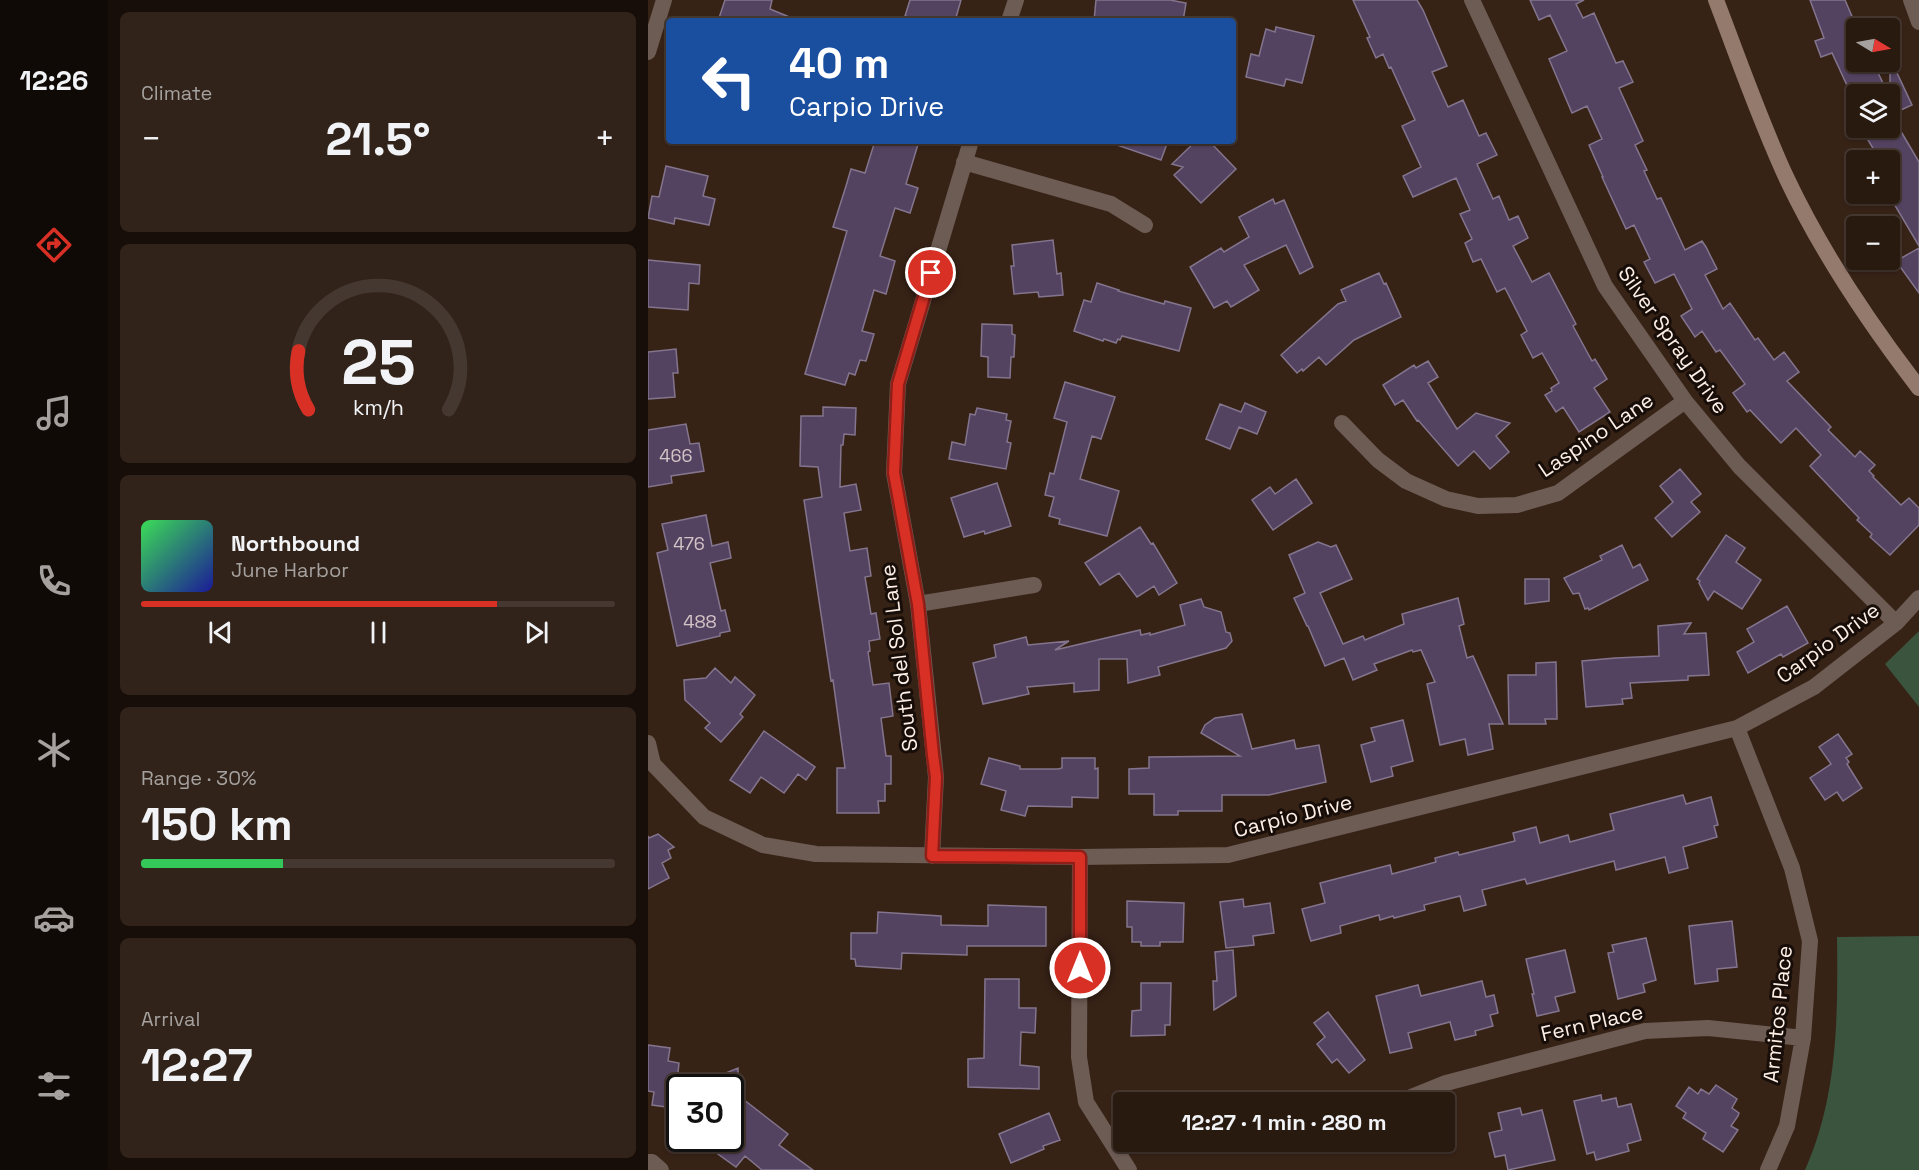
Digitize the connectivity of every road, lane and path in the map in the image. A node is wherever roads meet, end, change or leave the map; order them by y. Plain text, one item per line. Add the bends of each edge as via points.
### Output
1 (664, 0) edge
2 (1016, 0) edge
3 (1472, 0) edge
4 (1716, 0) edge
5 (1911, 0) edge
6 (1010, 18) edge
7 (1919, 22) edge
8 (648, 52) edge
9 (970, 144) edge
10 (964, 162) junction
11 (1145, 225) dead end
12 (1919, 388) edge
13 (1685, 402) junction
14 (1342, 423) dead end
15 (1034, 585) dead end
16 (1919, 598) edge
17 (918, 604) junction
18 (1896, 622) junction
19 (1737, 728) junction
20 (648, 743) edge
21 (650, 765) edge
22 (932, 856) junction
23 (1080, 857) junction
24 (1803, 1038) junction
25 (1424, 1092) edge
26 (648, 1162) edge
27 (661, 1170) edge
28 (1129, 1170) edge
29 (1768, 1170) edge

1 - 8 street
2 - 6 street
3 - 13 street, Silver Spray Drive via 1605,286
4 - 12 main road via 1779,159 1815,233 1852,294
5 - 7 street
9 - 10 street, South del Sol Lane
10 - 11 street via 1111,204
10 - 17 street, South del Sol Lane via 898,384 894,473
13 - 14 street, Laspino Lane via 1558,493 1517,505 1479,506 1446,499 1406,481 1378,460
13 - 18 street, Silver Spray Drive via 1739,466
15 - 17 street
16 - 18 street, Carpio Drive
17 - 22 street, South del Sol Lane via 936,777
18 - 19 street, Carpio Drive via 1814,687
19 - 23 street, Carpio Drive via 1228,855
19 - 24 street, Armitos Place via 1792,868 1810,941
20 - 21 street
21 - 22 street, Carpio Drive via 704,817 763,845 816,854
22 - 23 street, Carpio Drive
23 - 28 street via 1079,1057 1086,1102
24 - 25 street, Fern Place via 1708,1028 1645,1031
24 - 29 street, Armitos Place via 1787,1126
26 - 27 street

